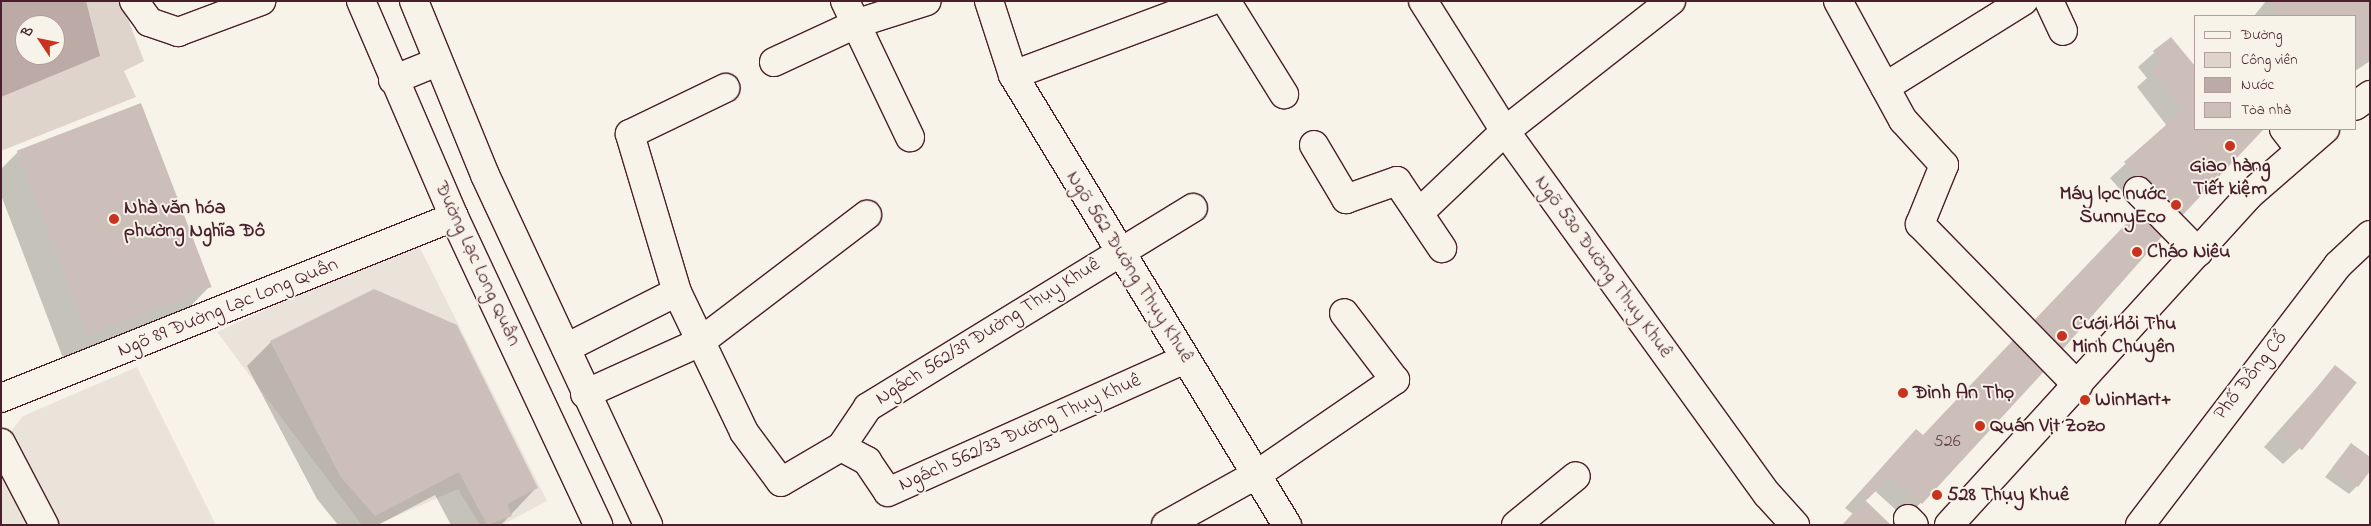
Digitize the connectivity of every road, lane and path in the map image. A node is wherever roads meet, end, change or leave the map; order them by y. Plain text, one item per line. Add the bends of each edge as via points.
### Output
1 (134, 1) edge
2 (261, 1) edge
3 (361, 1) edge
4 (414, 1) edge
5 (927, 1) edge
6 (989, 1) edge
7 (1211, 1) edge
8 (1226, 1) edge
9 (1423, 1) edge
10 (1671, 1) edge
11 (1838, 1) edge
12 (2049, 1) edge
13 (2006, 6) edge
14 (852, 12) edge
15 (2063, 30) dead end
16 (436, 62) junction
17 (774, 62) dead end
18 (1013, 75) junction
19 (393, 80) junction
20 (1885, 87) junction
21 (725, 88) dead end
22 (1284, 94) dead end
23 (2370, 95) edge
24 (2356, 105) edge
25 (2321, 130) edge
26 (1505, 131) junction
27 (910, 137) dead end
28 (2291, 138) edge
29 (1314, 145) dead end
30 (2138, 191) dead end
31 (1193, 208) dead end
32 (1420, 212) junction
33 (867, 215) dead end
34 (454, 217) junction
35 (2370, 235) edge
36 (1442, 248) dead end
37 (1117, 251) junction
38 (2198, 252) junction
39 (677, 292) junction
40 (1344, 313) dead end
41 (700, 342) junction
42 (566, 348) junction
43 (1185, 360) junction
44 (2078, 386) junction
45 (585, 394) junction
46 (1, 398) edge
47 (546, 412) junction
48 (1, 443) edge
49 (841, 447) junction
50 (1259, 473) junction
51 (1576, 476) dead end
52 (44, 525) edge
53 (598, 525) edge
54 (648, 525) edge
55 (1166, 525) edge
56 (1287, 525) edge
57 (1516, 525) edge
58 (1794, 525) edge
59 (1949, 525) edge
60 (2140, 525) edge

1 - 2 main road via 149,22 178,32
3 - 19 main road, Đường Lạc Long Quân
4 - 16 main road
5 - 14 main road
6 - 18 main road, Ngõ 562 Đường Thụy Khuê
7 - 18 main road
8 - 22 main road
9 - 26 main road, Ngõ 530 Đường Thụy Khuê
10 - 26 main road
11 - 20 main road
12 - 15 main road
13 - 20 main road
14 - 17 main road
14 - 27 main road
16 - 19 main road
16 - 42 main road
18 - 37 main road, Ngõ 562 Đường Thụy Khuê
19 - 34 main road, Đường Lạc Long Quân
20 - 44 main road via 1903,120 1944,165 1920,224
21 - 39 main road via 630,134
23 - 24 main road
25 - 28 main road
26 - 32 main road
26 - 58 main road, Ngõ 530 Đường Thụy Khuê via 1767,494
28 - 38 main road
29 - 32 main road via 1346,199 1397,181
30 - 38 main road
31 - 37 main road, Ngách 562/39 Đường Thụy Khuê
32 - 36 main road
33 - 41 main road
34 - 46 main road, Ngõ 89 Đường Lạc Long Quân
34 - 47 main road, Đường Lạc Long Quân
35 - 60 main road, Phố Đồng Cổ via 2338,265
37 - 43 main road, Ngõ 562 Đường Thụy Khuê
37 - 49 main road, Ngách 562/39 Đường Thụy Khuê via 868,407
38 - 44 main road
39 - 41 main road
39 - 42 main road
40 - 50 main road via 1396,380
41 - 45 main road
41 - 49 main road, Ngách 562/39 Đường Thụy Khuê via 744,432 781,482
42 - 45 main road
43 - 49 main road, Ngách 562/33 Đường Thụy Khuê via 888,492 867,461
43 - 50 main road, Ngõ 562 Đường Thụy Khuê
44 - 59 main road
45 - 47 main road
45 - 54 main road
47 - 53 main road, Đường Lạc Long Quân
48 - 52 main road
50 - 55 main road
50 - 56 main road, Ngõ 562 Đường Thụy Khuê
51 - 57 main road

